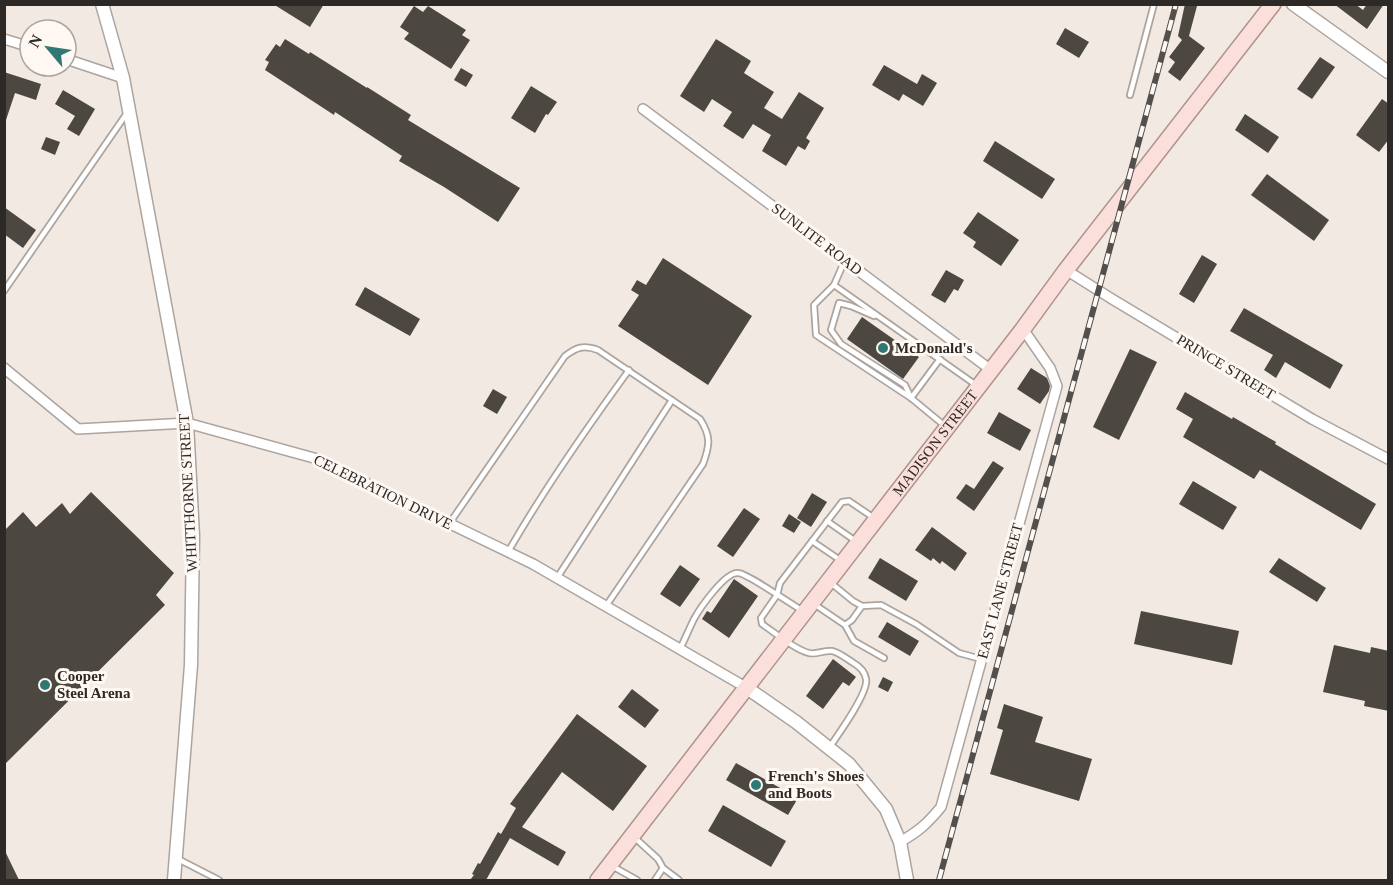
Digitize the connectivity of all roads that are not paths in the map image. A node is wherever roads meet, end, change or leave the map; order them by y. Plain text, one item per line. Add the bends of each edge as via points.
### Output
1 (102, 4) edge
2 (1154, 4) edge
3 (1273, 4) edge
4 (1293, 4) edge
5 (78, 63) edge
6 (1389, 72) edge
7 (123, 78) junction
8 (1130, 95) dead end
9 (643, 109) dead end
10 (129, 111) junction
11 (845, 260) junction
12 (1066, 270) junction
13 (834, 285) junction
14 (4, 291) edge
15 (882, 320) junction
16 (1023, 329) junction
17 (940, 360) junction
18 (4, 368) edge
19 (629, 370) junction
20 (991, 370) junction
21 (979, 386) junction
22 (911, 398) junction
23 (672, 400) junction
24 (187, 423) junction
25 (947, 427) junction
26 (1389, 459) edge
27 (876, 519) junction
28 (827, 521) junction
29 (449, 524) junction
30 (812, 541) junction
31 (858, 543) junction
32 (508, 552) junction
33 (843, 562) junction
34 (557, 578) junction
35 (829, 582) junction
36 (777, 595) junction
37 (606, 606) junction
38 (862, 606) junction
39 (808, 608) junction
40 (845, 625) junction
41 (784, 640) junction
42 (680, 649) junction
43 (884, 658) dead end
44 (982, 659) junction
45 (747, 688) junction
46 (829, 748) junction
47 (633, 836) junction
48 (900, 842) junction
49 (176, 858) junction
50 (610, 865) junction
51 (663, 868) junction
52 (174, 880) edge
53 (219, 880) edge
54 (598, 880) edge
55 (637, 880) edge
56 (655, 880) edge
57 (679, 880) edge
58 (907, 880) edge

1 - 7 street, WHITTHORNE STREET
2 - 8 lane
3 - 12 main road, MADISON STREET
4 - 6 street
5 - 7 street
7 - 10 street, WHITTHORNE STREET
9 - 11 street, SUNLITE ROAD
10 - 14 lane
10 - 24 street, WHITTHORNE STREET
11 - 13 lane
11 - 20 street, SUNLITE ROAD
12 - 16 main road, MADISON STREET
12 - 26 street, PRINCE STREET via 1312,419
13 - 15 lane
13 - 22 lane via 814,305 816,335
15 - 17 lane
15 - 22 lane via 839,303 831,330 841,344 905,385
16 - 20 main road, MADISON STREET
16 - 44 street, EAST LANE STREET via 1050,368 1057,386
17 - 21 lane
17 - 22 lane
18 - 24 street, CELEBRATION DRIVE via 78,429
19 - 23 lane
19 - 29 lane via 586,346 565,356
19 - 32 lane via 532,510
20 - 21 main road, MADISON STREET
21 - 25 main road, MADISON STREET
22 - 25 lane
23 - 34 lane
23 - 37 lane via 700,419 708,430 709,447 703,464
24 - 29 street, CELEBRATION DRIVE via 314,458
24 - 49 street, WHITTHORNE STREET via 193,536 191,665
25 - 27 main road, MADISON STREET
27 - 28 lane via 849,501 842,502
27 - 31 main road, MADISON STREET
28 - 30 lane
28 - 31 lane
29 - 32 street, CELEBRATION DRIVE
30 - 33 lane
30 - 36 lane via 780,583
31 - 33 main road, MADISON STREET
32 - 34 street, CELEBRATION DRIVE
33 - 35 main road, MADISON STREET
34 - 37 street, CELEBRATION DRIVE
35 - 38 lane
35 - 39 main road, MADISON STREET
36 - 39 lane
36 - 41 lane via 761,618 762,624
36 - 42 lane via 748,577 729,575 694,618
37 - 42 street, CELEBRATION DRIVE
38 - 40 lane
38 - 44 lane via 881,605 959,653
39 - 40 lane
39 - 41 main road, MADISON STREET
40 - 43 lane via 854,641
41 - 45 main road, MADISON STREET
41 - 46 lane via 806,653 833,651 857,665 867,679 852,713
42 - 45 street, CELEBRATION DRIVE
44 - 48 street, EAST LANE STREET via 941,807 928,824
45 - 46 street
45 - 47 main road, MADISON STREET
46 - 48 street via 849,764 886,809
47 - 50 main road, MADISON STREET
47 - 51 lane
48 - 58 street
49 - 52 street, WHITTHORNE STREET
49 - 53 lane
50 - 54 main road, MADISON STREET
50 - 55 lane
51 - 56 lane
51 - 57 lane

